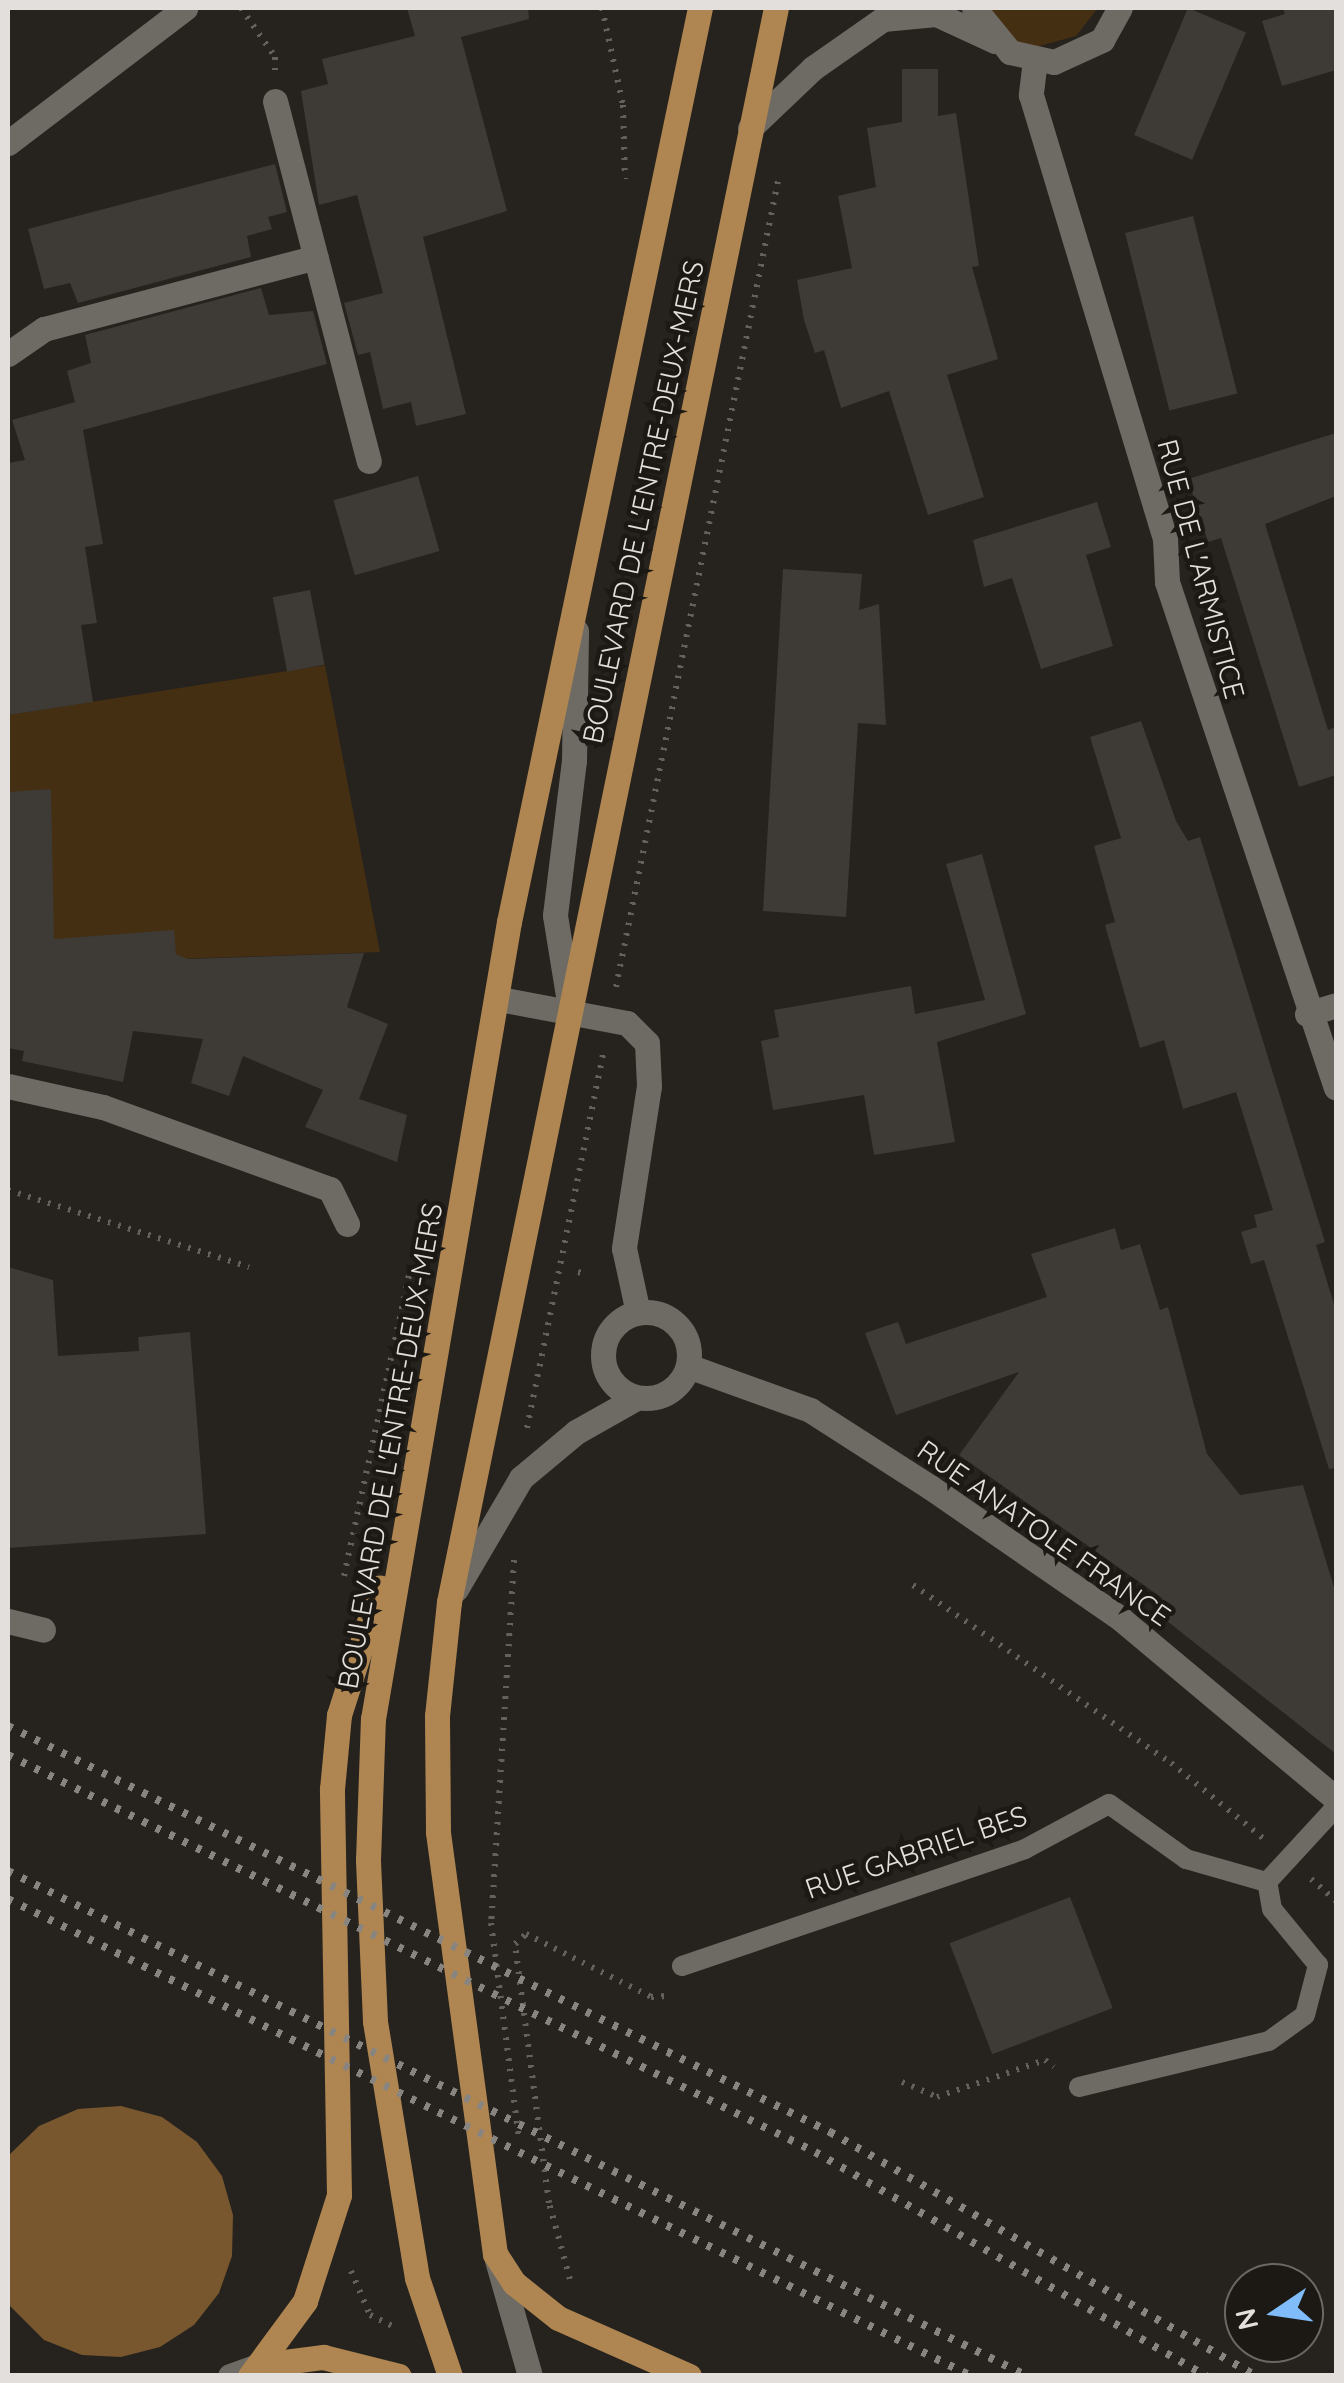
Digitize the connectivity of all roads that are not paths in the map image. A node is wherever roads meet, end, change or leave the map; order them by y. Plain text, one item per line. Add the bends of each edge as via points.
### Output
1 (185, 8) edge
2 (700, 8) edge
3 (776, 8) edge
4 (974, 8) edge
5 (1120, 8) edge
6 (995, 41) junction
7 (1035, 60) junction
8 (275, 101) road end
9 (750, 128) junction
10 (8, 143) edge
11 (316, 258) junction
12 (8, 354) edge
13 (369, 462) dead end
14 (576, 607) junction
15 (499, 999) junction
16 (1336, 1005) edge
17 (570, 1008) junction
18 (1308, 1014) junction
19 (8, 1086) edge
20 (1336, 1088) edge
21 (347, 1224) dead end
22 (638, 1312) junction
23 (688, 1366) junction
24 (636, 1398) junction
25 (401, 1537) junction
26 (449, 1602) junction
27 (8, 1621) edge
28 (43, 1630) dead end
29 (1336, 1798) edge
30 (1336, 1807) edge
31 (1266, 1882) junction
32 (682, 1966) road end
33 (1080, 2087) road end
34 (496, 2254) junction
35 (256, 2370) edge
36 (230, 2376) edge
37 (399, 2376) edge
38 (450, 2376) edge
39 (530, 2376) edge
40 (689, 2376) edge

1 - 10 street
2 - 14 main road, BOULEVARD DE L'ENTRE-DEUX-MERS
3 - 9 main road, BOULEVARD DE L'ENTRE-DEUX-MERS
4 - 6 street
5 - 7 street via 1102,40 1079,55
6 - 7 street
6 - 9 street via 936,14 883,19 813,68
7 - 18 street, RUE DE L'ARMISTICE via 1031,95 1164,539 1167,582
8 - 11 street
9 - 17 main road, BOULEVARD DE L'ENTRE-DEUX-MERS
11 - 12 street via 44,329
11 - 13 street
14 - 15 main road, BOULEVARD DE L'ENTRE-DEUX-MERS
14 - 17 street via 574,761 555,915
15 - 17 street
15 - 25 main road, BOULEVARD DE L'ENTRE-DEUX-MERS
16 - 18 street
17 - 22 street via 627,1023 647,1043 649,1086 624,1248
17 - 26 main road, BOULEVARD DE L'ENTRE-DEUX-MERS
18 - 20 street, RUE DE L'ARMISTICE
19 - 21 street via 102,1107 330,1189
22 - 23 street via 662,1315 681,1330
22 - 24 street via 613,1327 603,1354 612,1382
23 - 24 street via 674,1389
23 - 29 street, RUE ANATOLE FRANCE via 781,1396 930,1487 1121,1618
24 - 26 street via 576,1432 521,1478
25 - 35 main road via 339,1715 332,1790 339,2196 305,2301
25 - 38 main road, BOULEVARD DE L'ENTRE-DEUX-MERS via 368,1786 375,2021 417,2278
26 - 34 main road, BOULEVARD DE L'ENTRE-DEUX-MERS via 437,1716 438,1832
27 - 28 street
30 - 31 lane
31 - 32 lane, RUE GABRIEL BES via 1186,1860 1109,1804 1024,1849
31 - 33 lane via 1272,1909 1318,1965 1305,2015 1269,2041
34 - 39 street, BOULEVARD DE L'ENTRE-DEUX-MERS
34 - 40 main road via 514,2283 558,2318
35 - 36 street
35 - 37 main road via 322,2357

